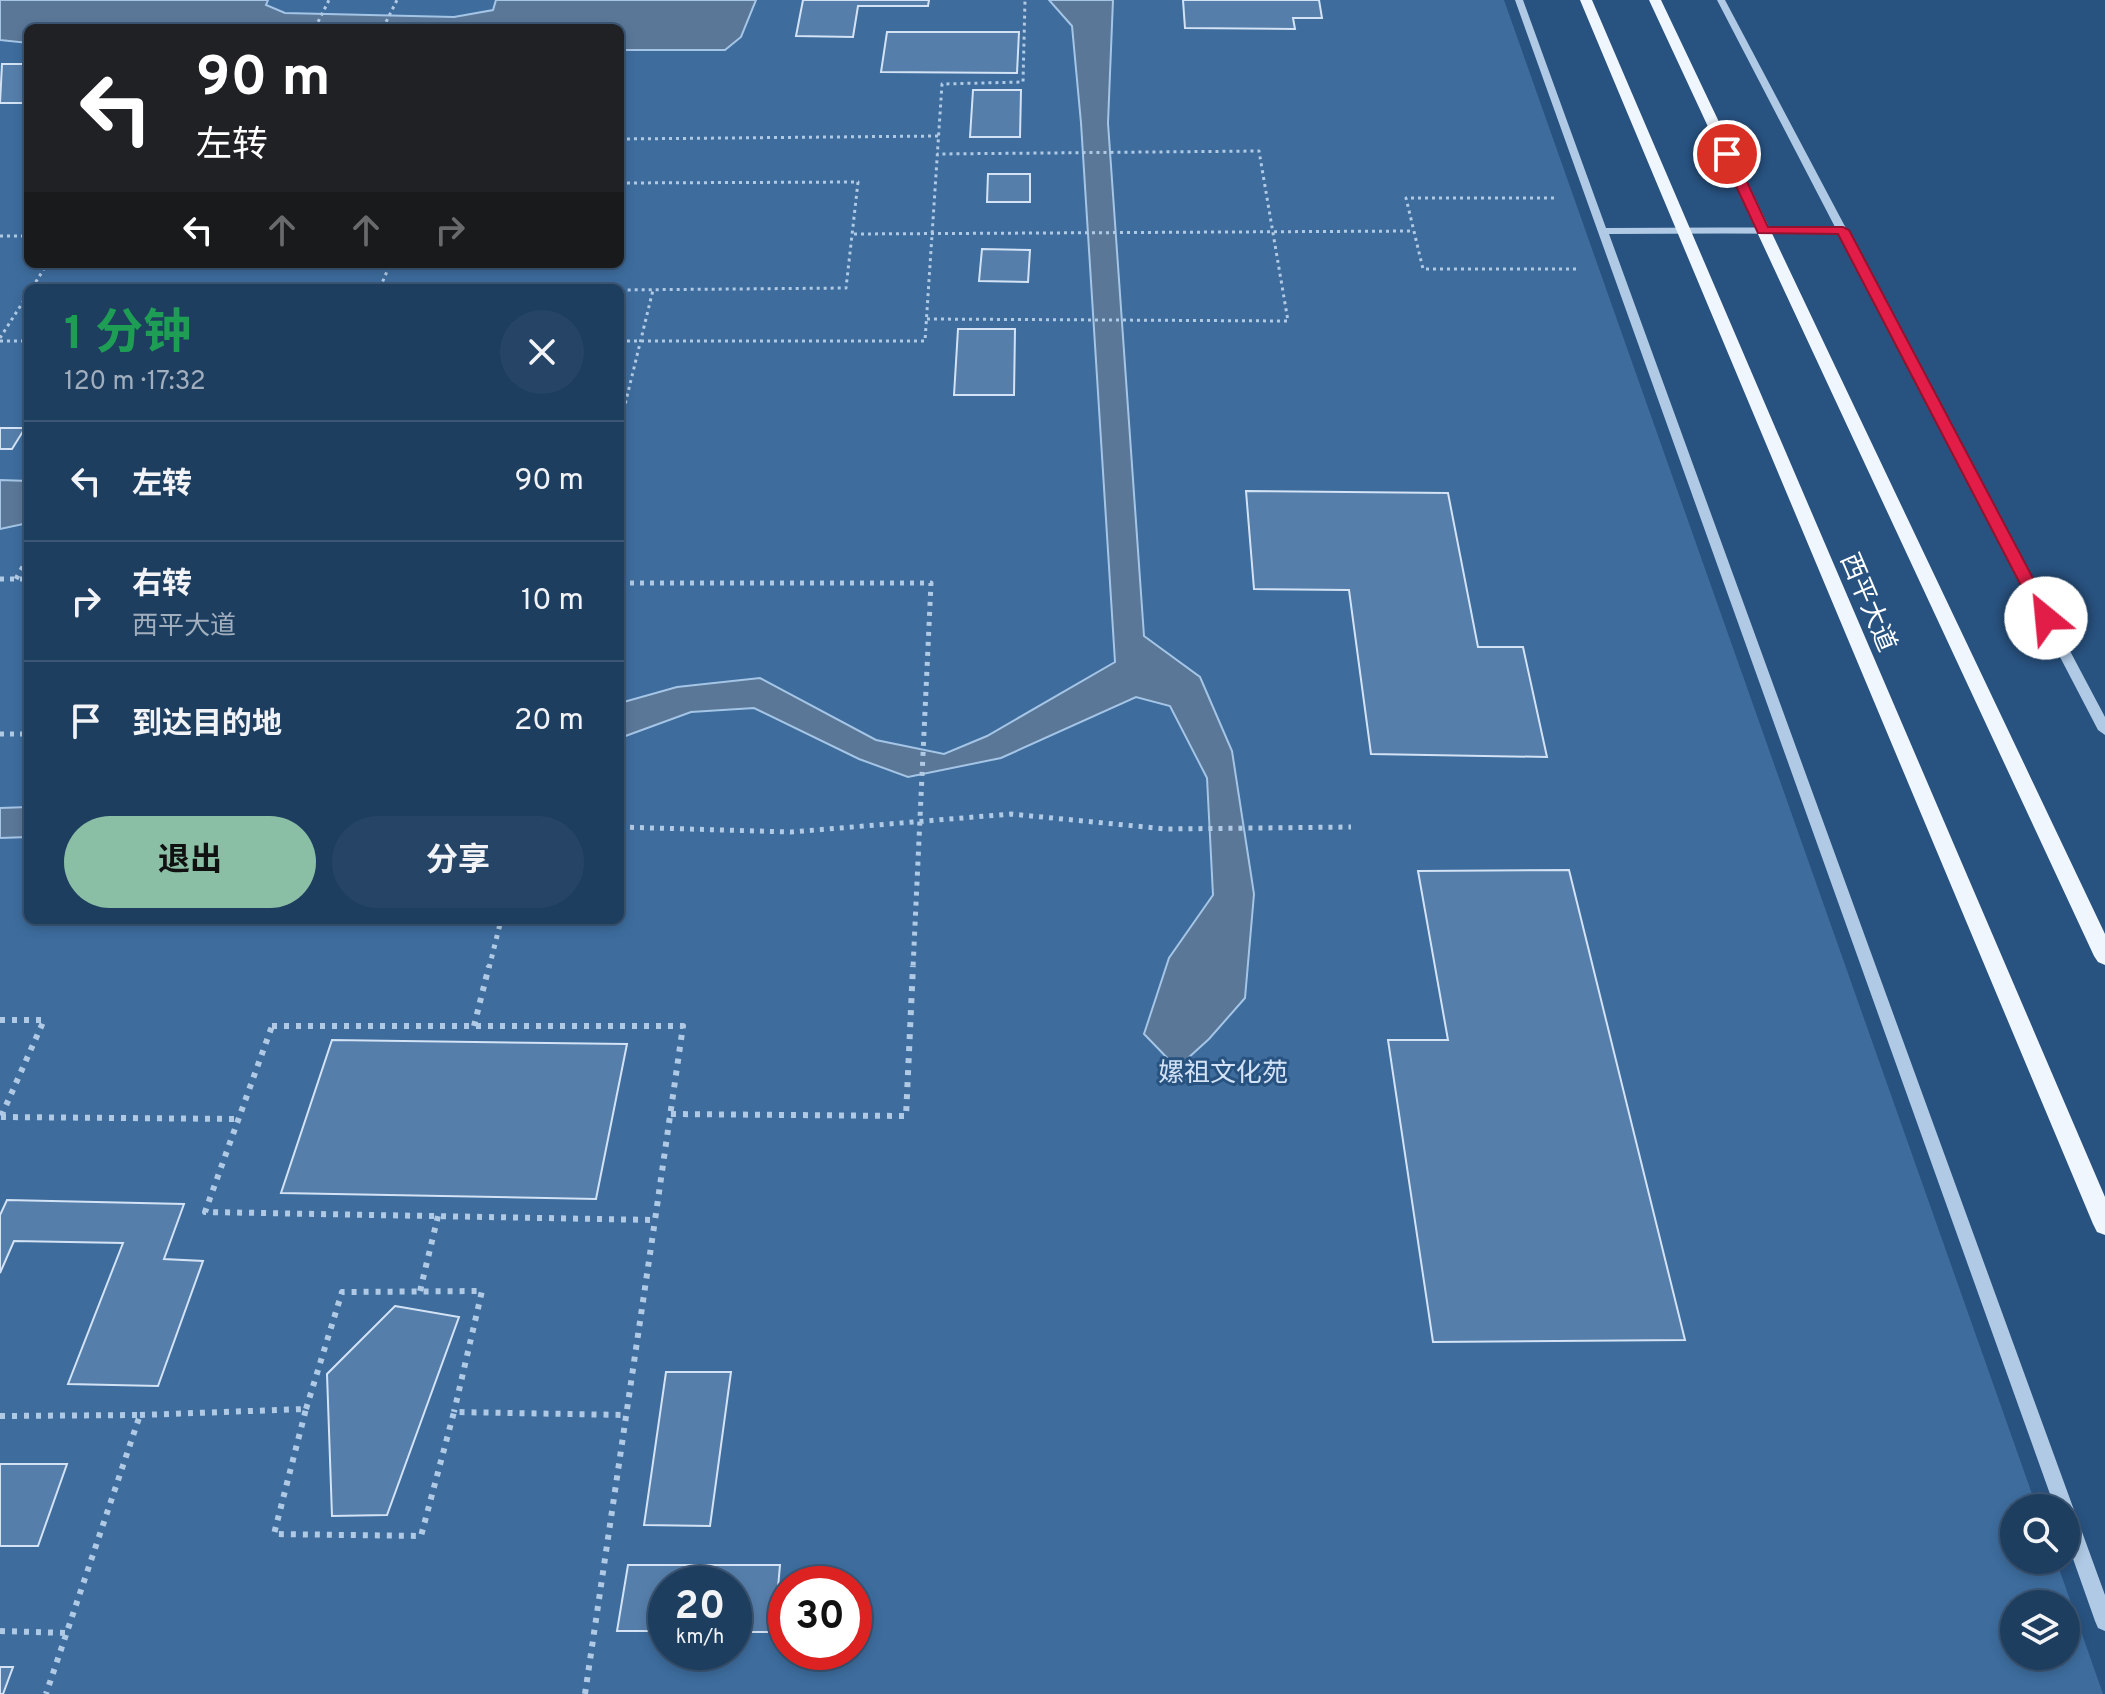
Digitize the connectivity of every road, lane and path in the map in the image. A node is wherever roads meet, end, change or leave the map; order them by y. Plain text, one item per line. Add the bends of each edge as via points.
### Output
1 (329, 0) edge
2 (397, 0) edge
3 (1025, 0) edge
4 (1519, 0) edge
5 (1586, 0) edge
6 (1655, 0) edge
7 (1721, 0) edge
8 (317, 24) edge
9 (385, 24) edge
10 (938, 136) junction
11 (624, 139) edge
12 (937, 154) junction
13 (624, 183) edge
14 (1590, 198) junction
15 (1843, 230) junction
16 (1413, 231) junction
17 (1603, 231) junction
18 (1683, 231) junction
19 (1763, 231) junction
20 (1273, 232) junction
21 (932, 233) junction
22 (854, 234) junction
23 (0, 236) edge
24 (24, 236) edge
25 (1617, 270) junction
26 (624, 290) edge
27 (653, 290) junction
28 (24, 301) edge
29 (927, 319) junction
30 (0, 340) edge
31 (24, 341) edge
32 (624, 341) edge
33 (640, 341) junction
34 (624, 410) edge
35 (24, 565) edge
36 (0, 579) edge
37 (16, 579) junction
38 (24, 579) edge
39 (624, 583) edge
40 (2105, 730) edge
41 (0, 734) edge
42 (24, 734) edge
43 (920, 821) junction
44 (624, 827) edge
45 (1351, 827) dead end
46 (500, 924) edge
47 (2105, 956) edge
48 (0, 1020) edge
49 (474, 1026) junction
50 (671, 1114) junction
51 (0, 1118) edge
52 (239, 1119) junction
53 (438, 1216) junction
54 (657, 1220) junction
55 (2105, 1224) edge
56 (420, 1291) junction
57 (306, 1409) junction
58 (454, 1412) junction
59 (140, 1415) junction
60 (627, 1415) junction
61 (0, 1416) edge
62 (2059, 1494) edge
63 (2080, 1552) edge
64 (2105, 1621) edge
65 (0, 1631) edge
66 (67, 1633) junction
67 (46, 1694) edge
68 (585, 1694) edge

1 - 8 path
2 - 9 path
3 - 10 path via 1023,82 942,84
4 - 14 street
5 - 18 main road, 西平大道
6 - 19 main road
7 - 15 street
10 - 11 path
10 - 12 path
12 - 20 path via 1259,151
12 - 21 path
13 - 22 path via 858,182
14 - 16 path via 1406,198
14 - 17 street
15 - 19 street
15 - 40 street
16 - 20 path
16 - 25 path via 1423,269
17 - 18 street
17 - 25 street
18 - 19 street
18 - 55 main road, 西平大道
19 - 47 main road
20 - 21 path
20 - 29 path via 1288,321
21 - 22 path
21 - 29 path
22 - 27 path via 846,288
23 - 24 path
25 - 62 street
26 - 27 path
27 - 33 path
28 - 30 path
29 - 33 path via 925,341
30 - 31 path
32 - 33 path
33 - 34 path
35 - 37 path
36 - 37 path
37 - 38 path
39 - 43 path via 931,583
41 - 42 path
43 - 44 path via 791,832
43 - 45 path via 1011,814 1166,829
43 - 50 path via 906,1116
46 - 49 path
48 - 51 path via 44,1020
49 - 50 path via 683,1026
49 - 52 path via 272,1026
50 - 54 path
51 - 52 path
52 - 53 path via 205,1212
53 - 54 path
53 - 56 path
54 - 60 path
56 - 57 path via 342,1292
56 - 58 path via 482,1291
57 - 58 path via 274,1534 421,1536
57 - 59 path
58 - 60 path
59 - 61 path
59 - 66 path
60 - 68 path
63 - 64 street
65 - 66 path
66 - 67 path

